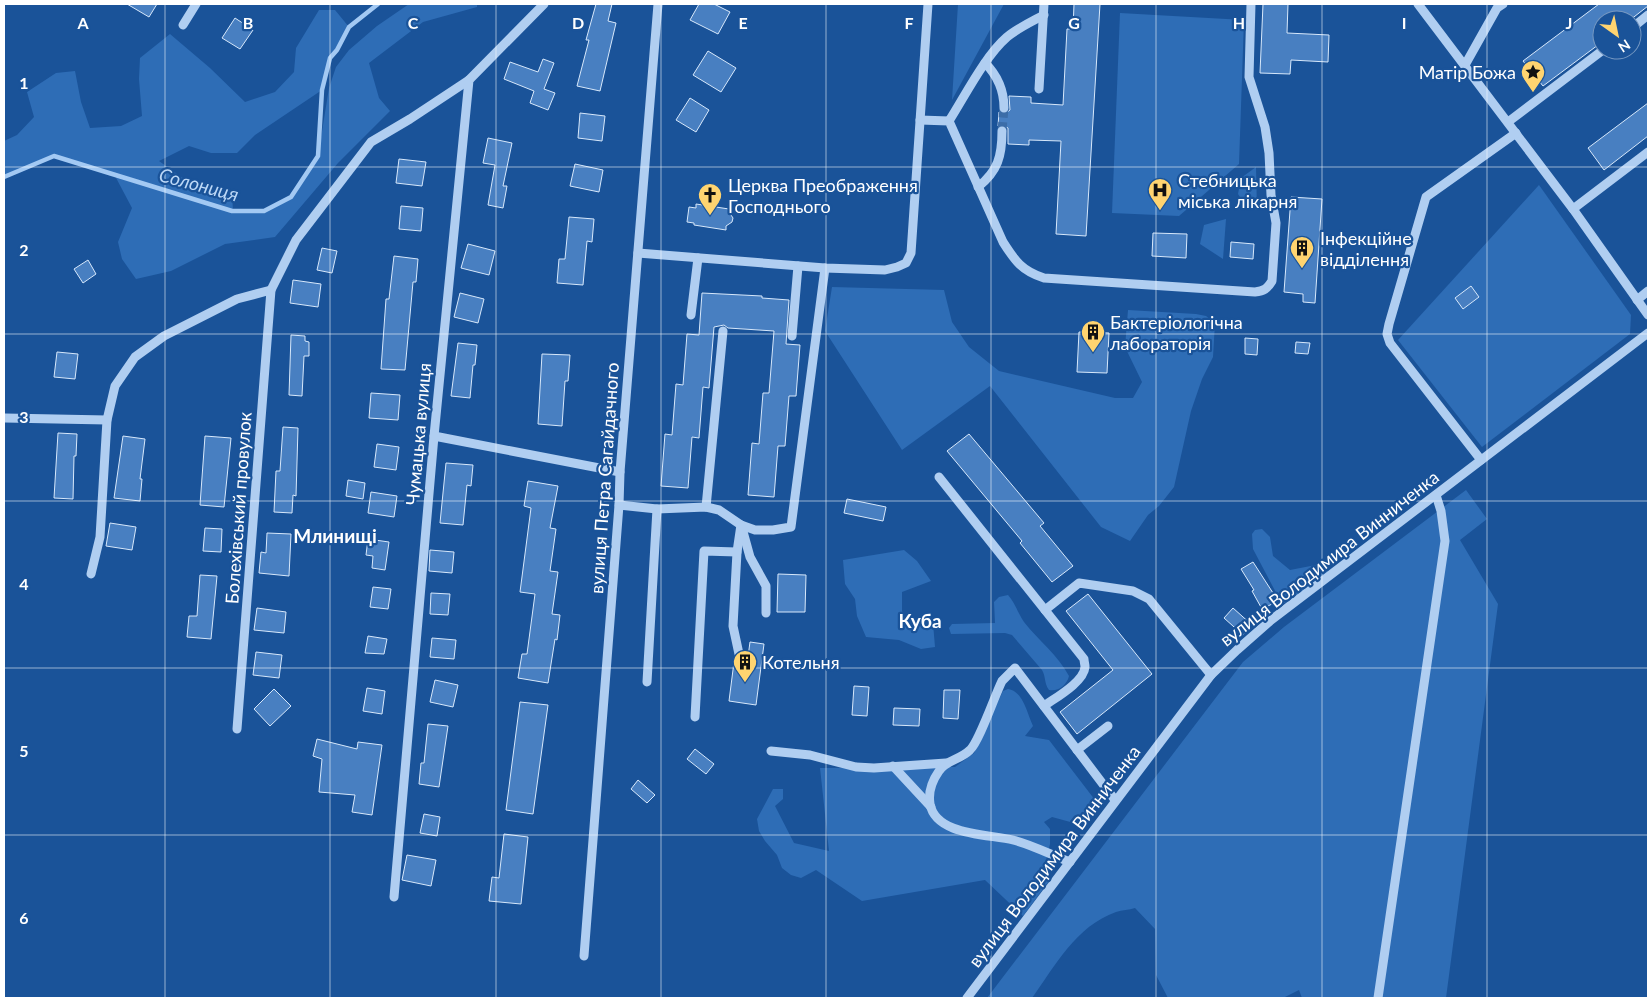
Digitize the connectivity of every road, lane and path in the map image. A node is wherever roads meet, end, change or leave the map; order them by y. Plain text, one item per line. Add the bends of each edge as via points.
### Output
1 (196, 4) edge
2 (544, 4) edge
3 (658, 4) edge
4 (928, 4) edge
5 (1044, 4) edge
6 (1251, 4) edge
7 (1418, 4) edge
8 (1503, 4) edge
9 (1044, 15) junction
10 (183, 25) dead end
11 (1592, 58) edge
12 (985, 63) junction
13 (1465, 65) junction
14 (469, 80) junction
15 (1039, 88) dead end
16 (1004, 108) tunnel mouth
17 (920, 120) junction
18 (949, 121) junction
19 (1508, 122) junction
20 (1002, 132) tunnel mouth
21 (1516, 133) junction
22 (1648, 152) edge
23 (978, 187) junction
24 (1573, 209) junction
25 (638, 253) junction
26 (698, 258) junction
27 (798, 266) junction
28 (825, 268) junction
29 (271, 290) junction
30 (1648, 291) edge
31 (1637, 300) junction
32 (691, 315) dead end
33 (1648, 315) edge
34 (723, 332) dead end
35 (1648, 333) edge
36 (792, 336) dead end
37 (5, 418) edge
38 (107, 420) junction
39 (434, 436) junction
40 (1481, 460) junction
41 (620, 472) junction
42 (939, 477) dead end
43 (1436, 495) junction
44 (619, 505) junction
45 (706, 507) junction
46 (657, 509) junction
47 (741, 525) junction
48 (737, 552) junction
49 (91, 574) dead end
50 (1045, 610) junction
51 (766, 613) dead end
52 (739, 654) dead end
53 (1211, 675) junction
54 (647, 682) dead end
55 (1044, 706) junction
56 (695, 717) dead end
57 (1108, 726) dead end
58 (237, 729) dead end
59 (1077, 750) junction
60 (771, 751) dead end
61 (946, 763) junction
62 (893, 766) junction
63 (1115, 800) junction
64 (931, 807) junction
65 (1070, 862) junction
66 (394, 897) dead end
67 (584, 956) dead end
68 (967, 998) edge
69 (1378, 998) edge

1 - 10 street
2 - 14 street
3 - 25 street, вулиця Петра Сагайдачного
4 - 17 street
5 - 9 street
6 - 23 street via 1249,77 1265,127 1276,223 1272,281 1268,288 1256,292 1044,278 1023,268 1015,260 1003,242
7 - 13 street
8 - 13 street via 1497,8
9 - 12 street via 1005,38
9 - 15 street
11 - 19 street
12 - 16 street via 999,81
12 - 18 street
13 - 19 street
14 - 29 street, Болехівський провулок via 371,142 296,240
14 - 39 street, Чумацька вулиця
17 - 18 street
17 - 28 street via 910,258 906,263 885,270
18 - 23 street
19 - 21 street
20 - 23 street via 1000,160
21 - 24 street
21 - 40 street via 1426,197 1387,334 1390,343
22 - 24 street
24 - 31 street
25 - 26 street
25 - 41 street, вулиця Петра Сагайдачного
26 - 27 street
26 - 32 street
27 - 28 street
27 - 36 street
28 - 47 street via 791,527 755,530
29 - 38 street via 237,299 164,336 135,357 115,386
29 - 58 street, Болехівський провулок
30 - 31 street
31 - 33 street
34 - 45 street
35 - 40 street, вулиця Володимира Винниченка
37 - 38 street
38 - 49 street via 100,537
39 - 41 street
39 - 66 street, Чумацька вулиця
40 - 43 street, вулиця Володимира Винниченка
41 - 44 street, вулиця Петра Сагайдачного
42 - 50 street
43 - 53 street, вулиця Володимира Винниченка via 1270,621
43 - 69 street via 1445,541
44 - 46 street
44 - 67 street, вулиця Петра Сагайдачного
45 - 46 street
45 - 47 street via 719,510
46 - 54 street
47 - 48 street
47 - 51 street via 750,557 766,586
48 - 52 street via 733,626
48 - 56 street via 704,551
50 - 53 street via 1079,583 1133,591 1149,599
50 - 55 street via 1084,659 1085,667 1076,683
53 - 63 street, вулиця Володимира Винниченка
55 - 59 street
55 - 61 street via 1016,668 1002,681 970,750
57 - 59 street
59 - 63 street
60 - 62 street via 856,767
61 - 62 street
61 - 64 street via 932,784
62 - 64 street
63 - 65 street, вулиця Володимира Винниченка
64 - 65 street via 953,828 1019,842
65 - 68 street, вулиця Володимира Винниченка

